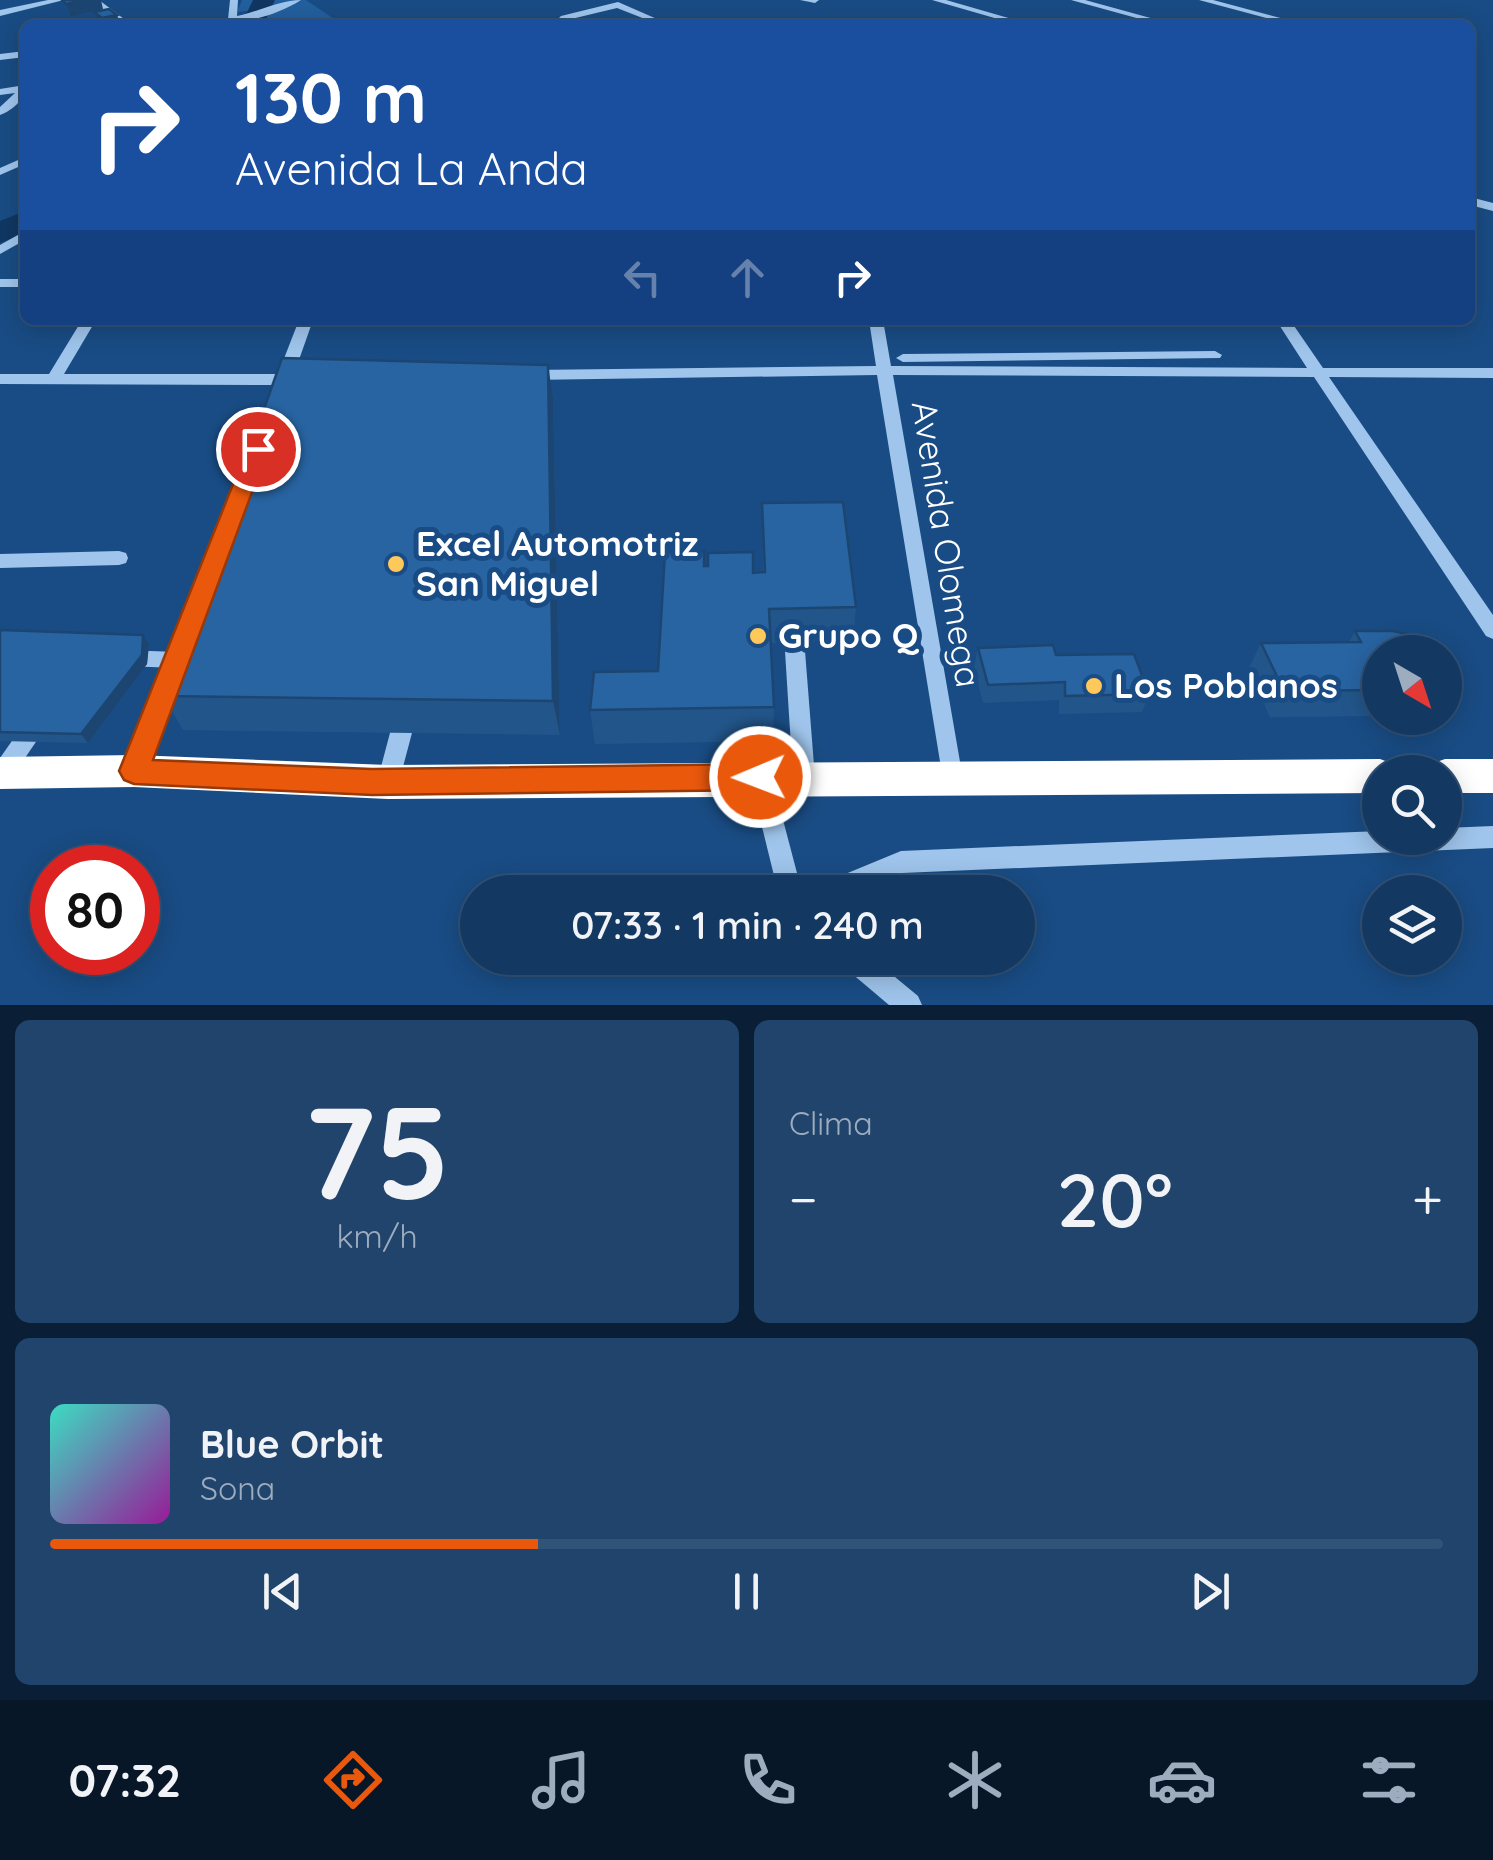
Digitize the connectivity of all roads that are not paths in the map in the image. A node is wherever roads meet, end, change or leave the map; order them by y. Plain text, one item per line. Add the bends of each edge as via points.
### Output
1 (60, 0) edge
2 (94, 0) edge
3 (234, 0) edge
4 (297, 0) edge
5 (804, 0) edge
6 (815, 0) edge
7 (936, 0) edge
8 (1075, 0) edge
9 (1203, 0) edge
10 (0, 13) edge
11 (121, 20) edge
12 (237, 20) joint
13 (562, 20) edge
14 (650, 20) edge
15 (1011, 20) edge
16 (1153, 20) edge
17 (1283, 20) edge
18 (20, 94) edge
19 (0, 112) edge
20 (86, 325) edge
21 (304, 325) edge
22 (877, 325) edge
23 (1287, 325) edge
24 (1215, 355) dead end
25 (883, 364) junction
26 (1493, 373) edge
27 (1316, 374) junction
28 (504, 376) edge
29 (324, 378) edge
30 (0, 379) edge
31 (54, 379) junction
32 (281, 388) junction
33 (119, 558) dead end
34 (0, 562) edge
35 (1493, 631) edge
36 (795, 651) dead end
37 (101, 658) edge
38 (412, 697) edge
39 (52, 701) edge
40 (134, 771) junction
41 (1, 773) edge
42 (1362, 776) edge
43 (1462, 776) edge
44 (1493, 776) edge
45 (760, 777) junction
46 (804, 778) junction
47 (952, 779) junction
48 (388, 782) junction
49 (1493, 838) edge
50 (786, 875) edge
51 (870, 875) edge
52 (873, 975) edge
53 (910, 1005) edge

1 - 10 street
2 - 11 street
3 - 12 street
4 - 12 street
5 - 6 street
7 - 15 street
8 - 16 street
9 - 17 street
13 - 14 street via 618,5
18 - 19 street
20 - 31 street
21 - 32 street
22 - 25 street, Avenida Olomega
23 - 27 street
24 - 25 street
25 - 27 street
25 - 28 street
25 - 47 street, Avenida Olomega
26 - 27 street
27 - 35 street
29 - 32 street
30 - 31 street
31 - 32 street
33 - 34 street
36 - 46 street
37 - 40 street via 181,651
38 - 48 street
39 - 41 street
40 - 41 highway
40 - 48 highway
42 - 47 highway
43 - 44 highway
45 - 46 highway
45 - 48 highway
45 - 50 street
46 - 47 highway
49 - 51 street via 901,862
52 - 53 street

